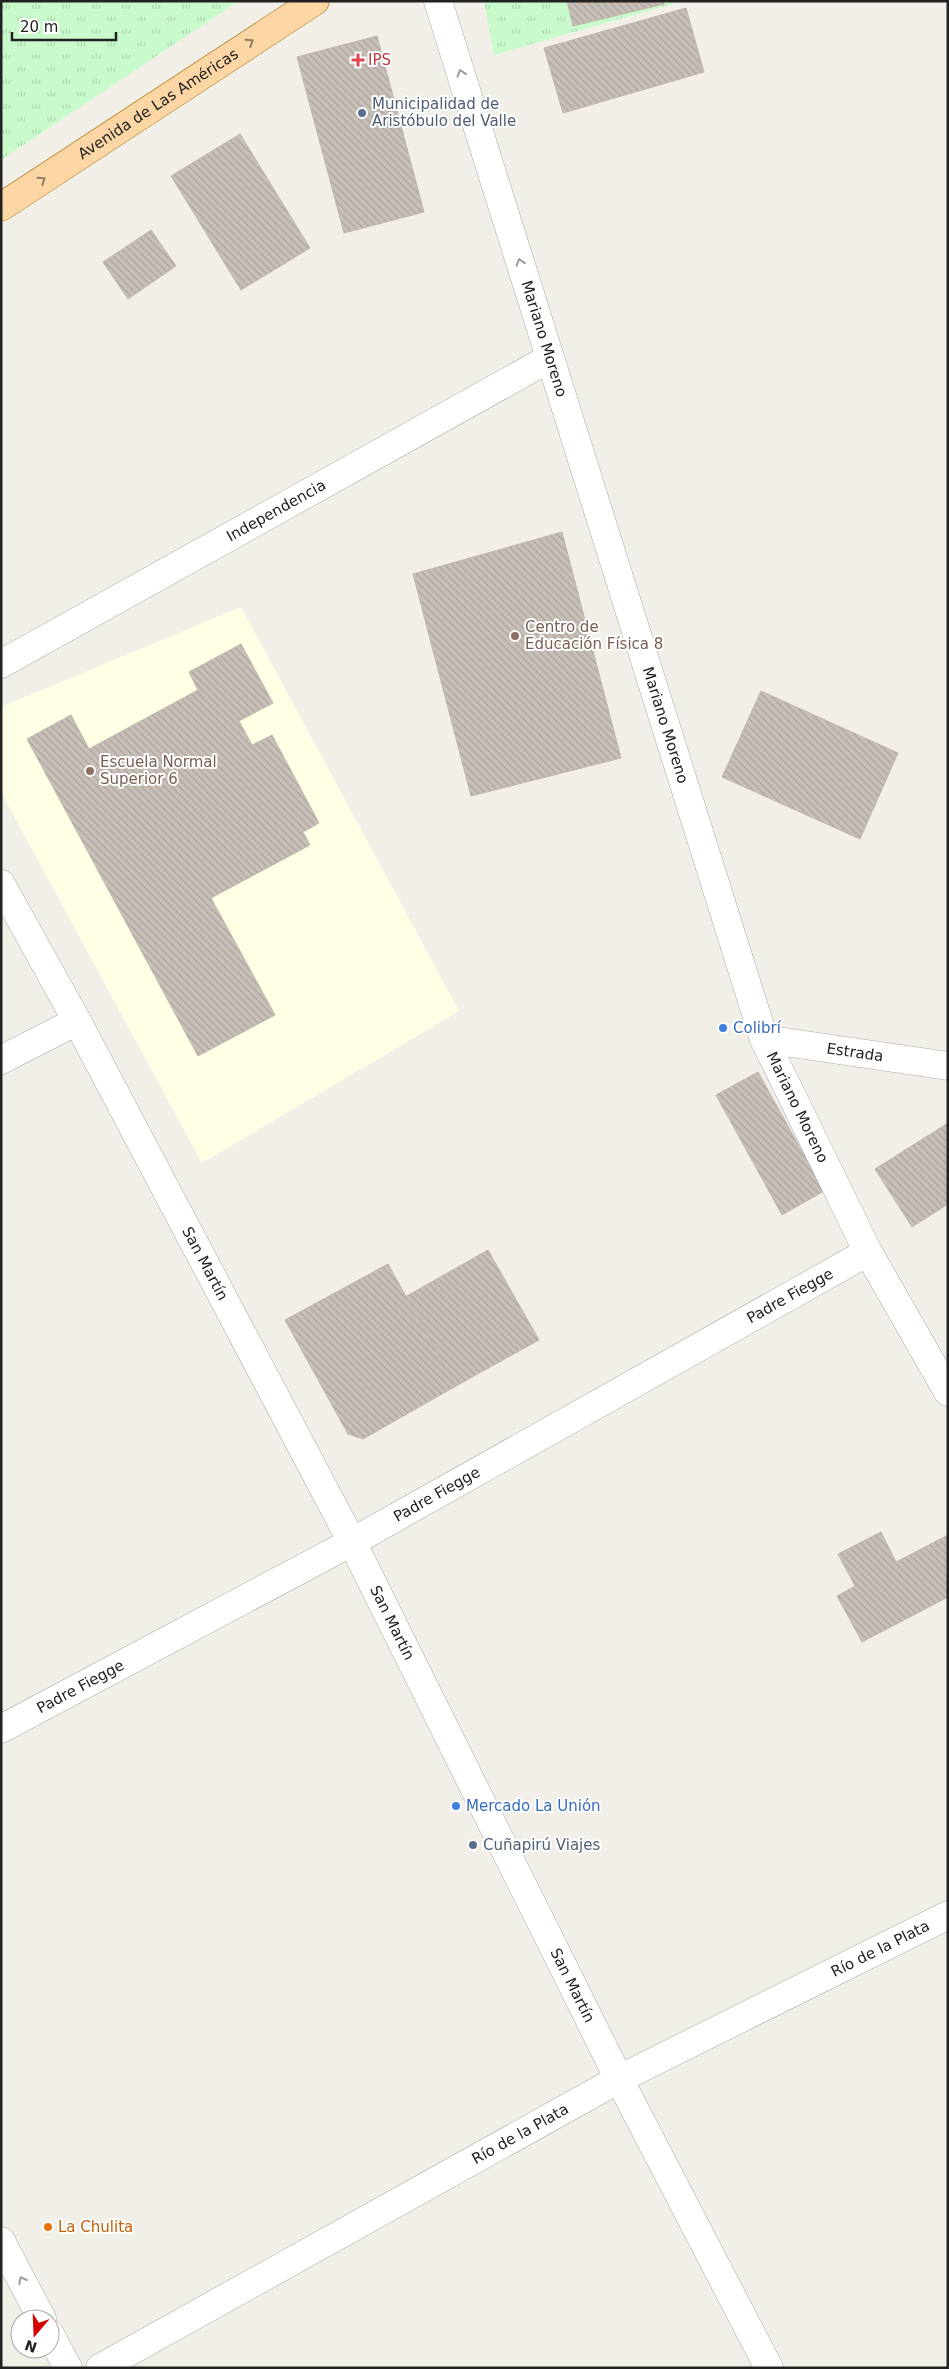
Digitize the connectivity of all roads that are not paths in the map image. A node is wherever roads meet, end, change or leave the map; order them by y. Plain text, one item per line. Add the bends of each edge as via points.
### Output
1 (315, 1) edge
2 (438, 1) edge
3 (1, 207) edge
4 (550, 358) junction
5 (1, 664) edge
6 (1, 884) edge
7 (77, 1021) junction
8 (764, 1039) junction
9 (1, 1060) edge
10 (948, 1066) edge
11 (868, 1252) junction
12 (948, 1392) edge
13 (352, 1542) junction
14 (1, 1728) edge
15 (948, 1915) edge
16 (619, 2079) junction
17 (1, 2241) edge
18 (37, 2309) edge
19 (60, 2353) edge
20 (68, 2368) edge
21 (100, 2368) edge
22 (769, 2368) edge

3 -> 1 main road, Avenida de Las Américas
4 -> 2 street, Mariano Moreno
4 - 5 street, Independencia
4 - 8 street, Mariano Moreno
6 - 7 street, San Martín
7 - 9 street
7 - 13 street, San Martín
8 - 10 street, Estrada
8 - 11 street, Mariano Moreno
11 - 12 street, Mariano Moreno
11 - 13 street, Padre Fiegge
13 - 14 street, Padre Fiegge
13 - 16 street, San Martín
15 - 16 street, Río de la Plata
16 - 21 street, Río de la Plata
16 - 22 street, San Martín
18 -> 17 street
19 - 20 street

